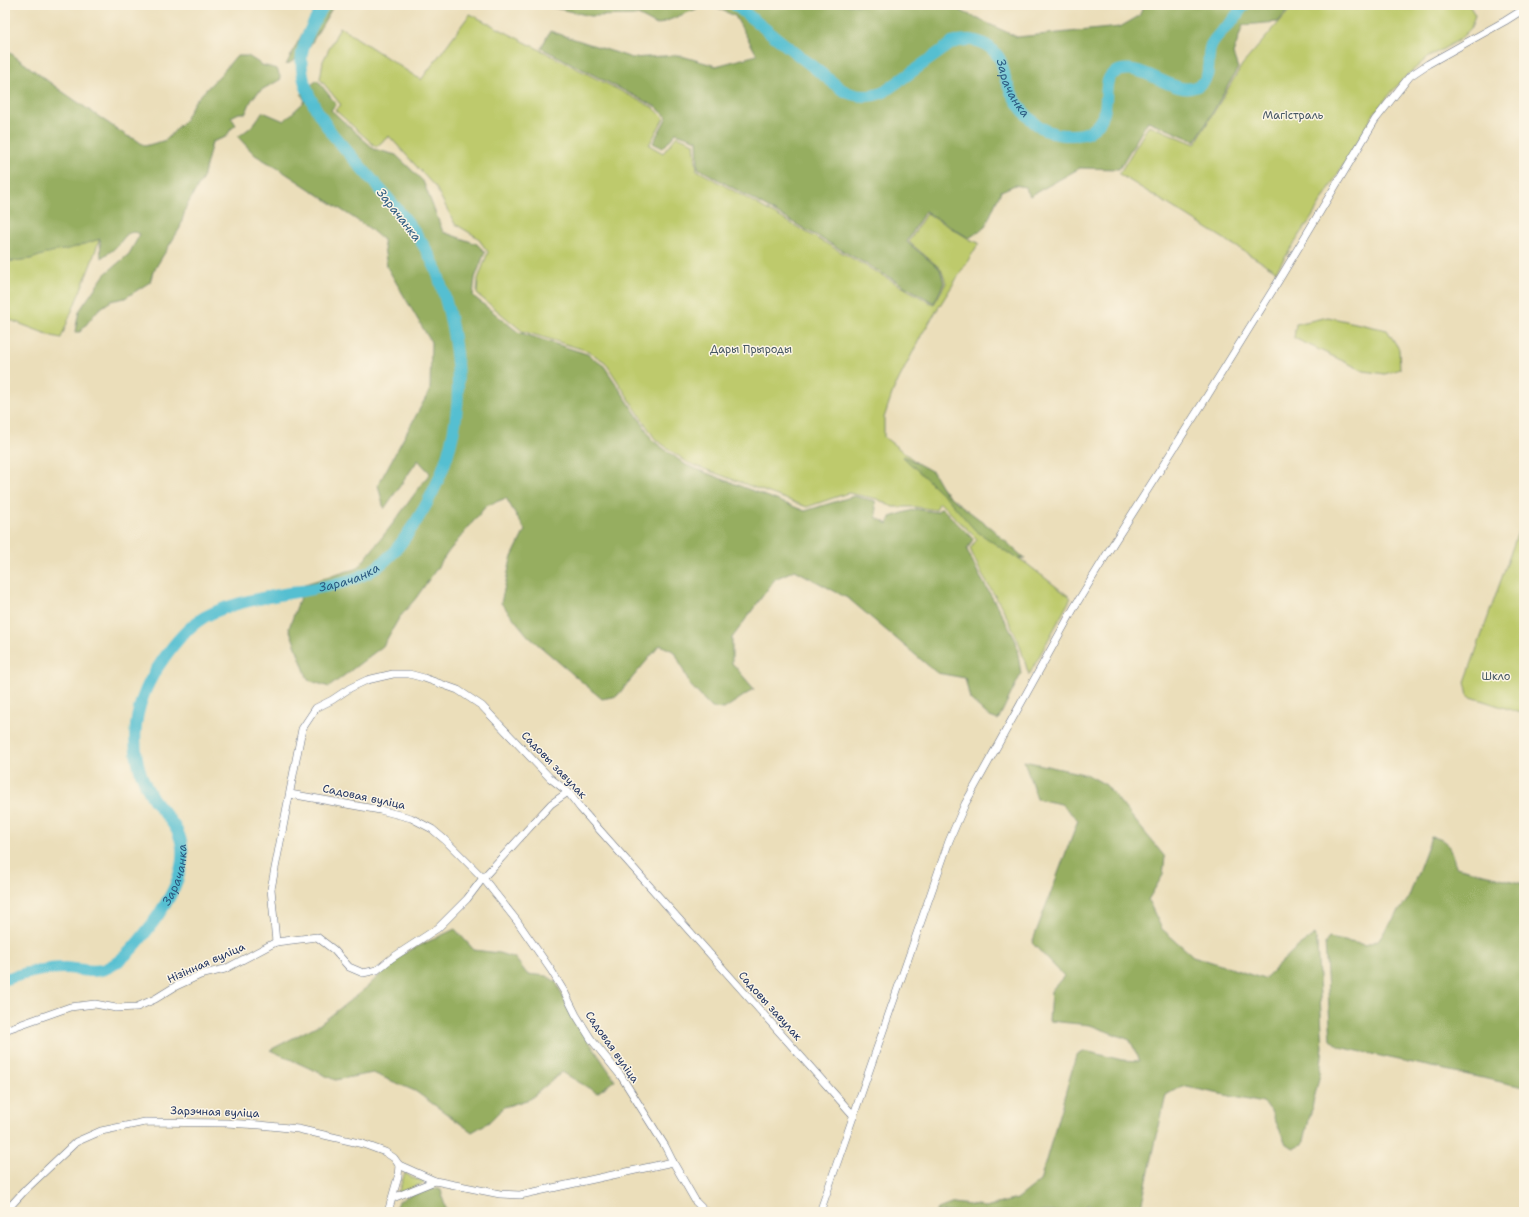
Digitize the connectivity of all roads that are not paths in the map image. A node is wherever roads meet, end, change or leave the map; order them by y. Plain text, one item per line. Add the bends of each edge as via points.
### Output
1 (1524, 9) edge
2 (568, 792) junction
3 (290, 794) junction
4 (483, 878) junction
5 (276, 942) junction
6 (5, 1030) edge
7 (854, 1116) junction
8 (673, 1162) junction
9 (399, 1165) junction
10 (435, 1181) junction
11 (393, 1198) junction
12 (5, 1212) edge
13 (388, 1212) edge
14 (706, 1212) edge
15 (820, 1212) edge

1 - 7 street via 1410,76 1375,120 1075,606 965,804 947,848
2 - 3 street, Садовы завулак via 550,778 482,706 458,690 409,674 393,674 367,680 316,708 302,728
2 - 4 street via 551,804
2 - 7 street, Садовы завулак
3 - 4 street, Садовая вуліца via 411,818 445,840
3 - 5 street, Садовы завулак via 271,889
4 - 5 street via 467,899 438,928 377,970 363,973 349,967 334,950 317,937
4 - 8 street, Садовая вуліца via 551,970 591,1039 621,1076
5 - 6 street, Нізінная вуліца via 225,969 200,975 137,1007 116,1008 95,1004 70,1007
7 - 15 street
8 - 10 street, Зарэчная вуліца via 520,1195 500,1194
8 - 14 street, Садовая вуліца via 696,1202
9 - 10 street, Зарэчная вуліца
9 - 11 street
9 - 12 street, Зарэчная вуліца via 385,1152 363,1144 298,1129 226,1123 145,1122 101,1131 76,1142
10 - 11 street
11 - 13 street

